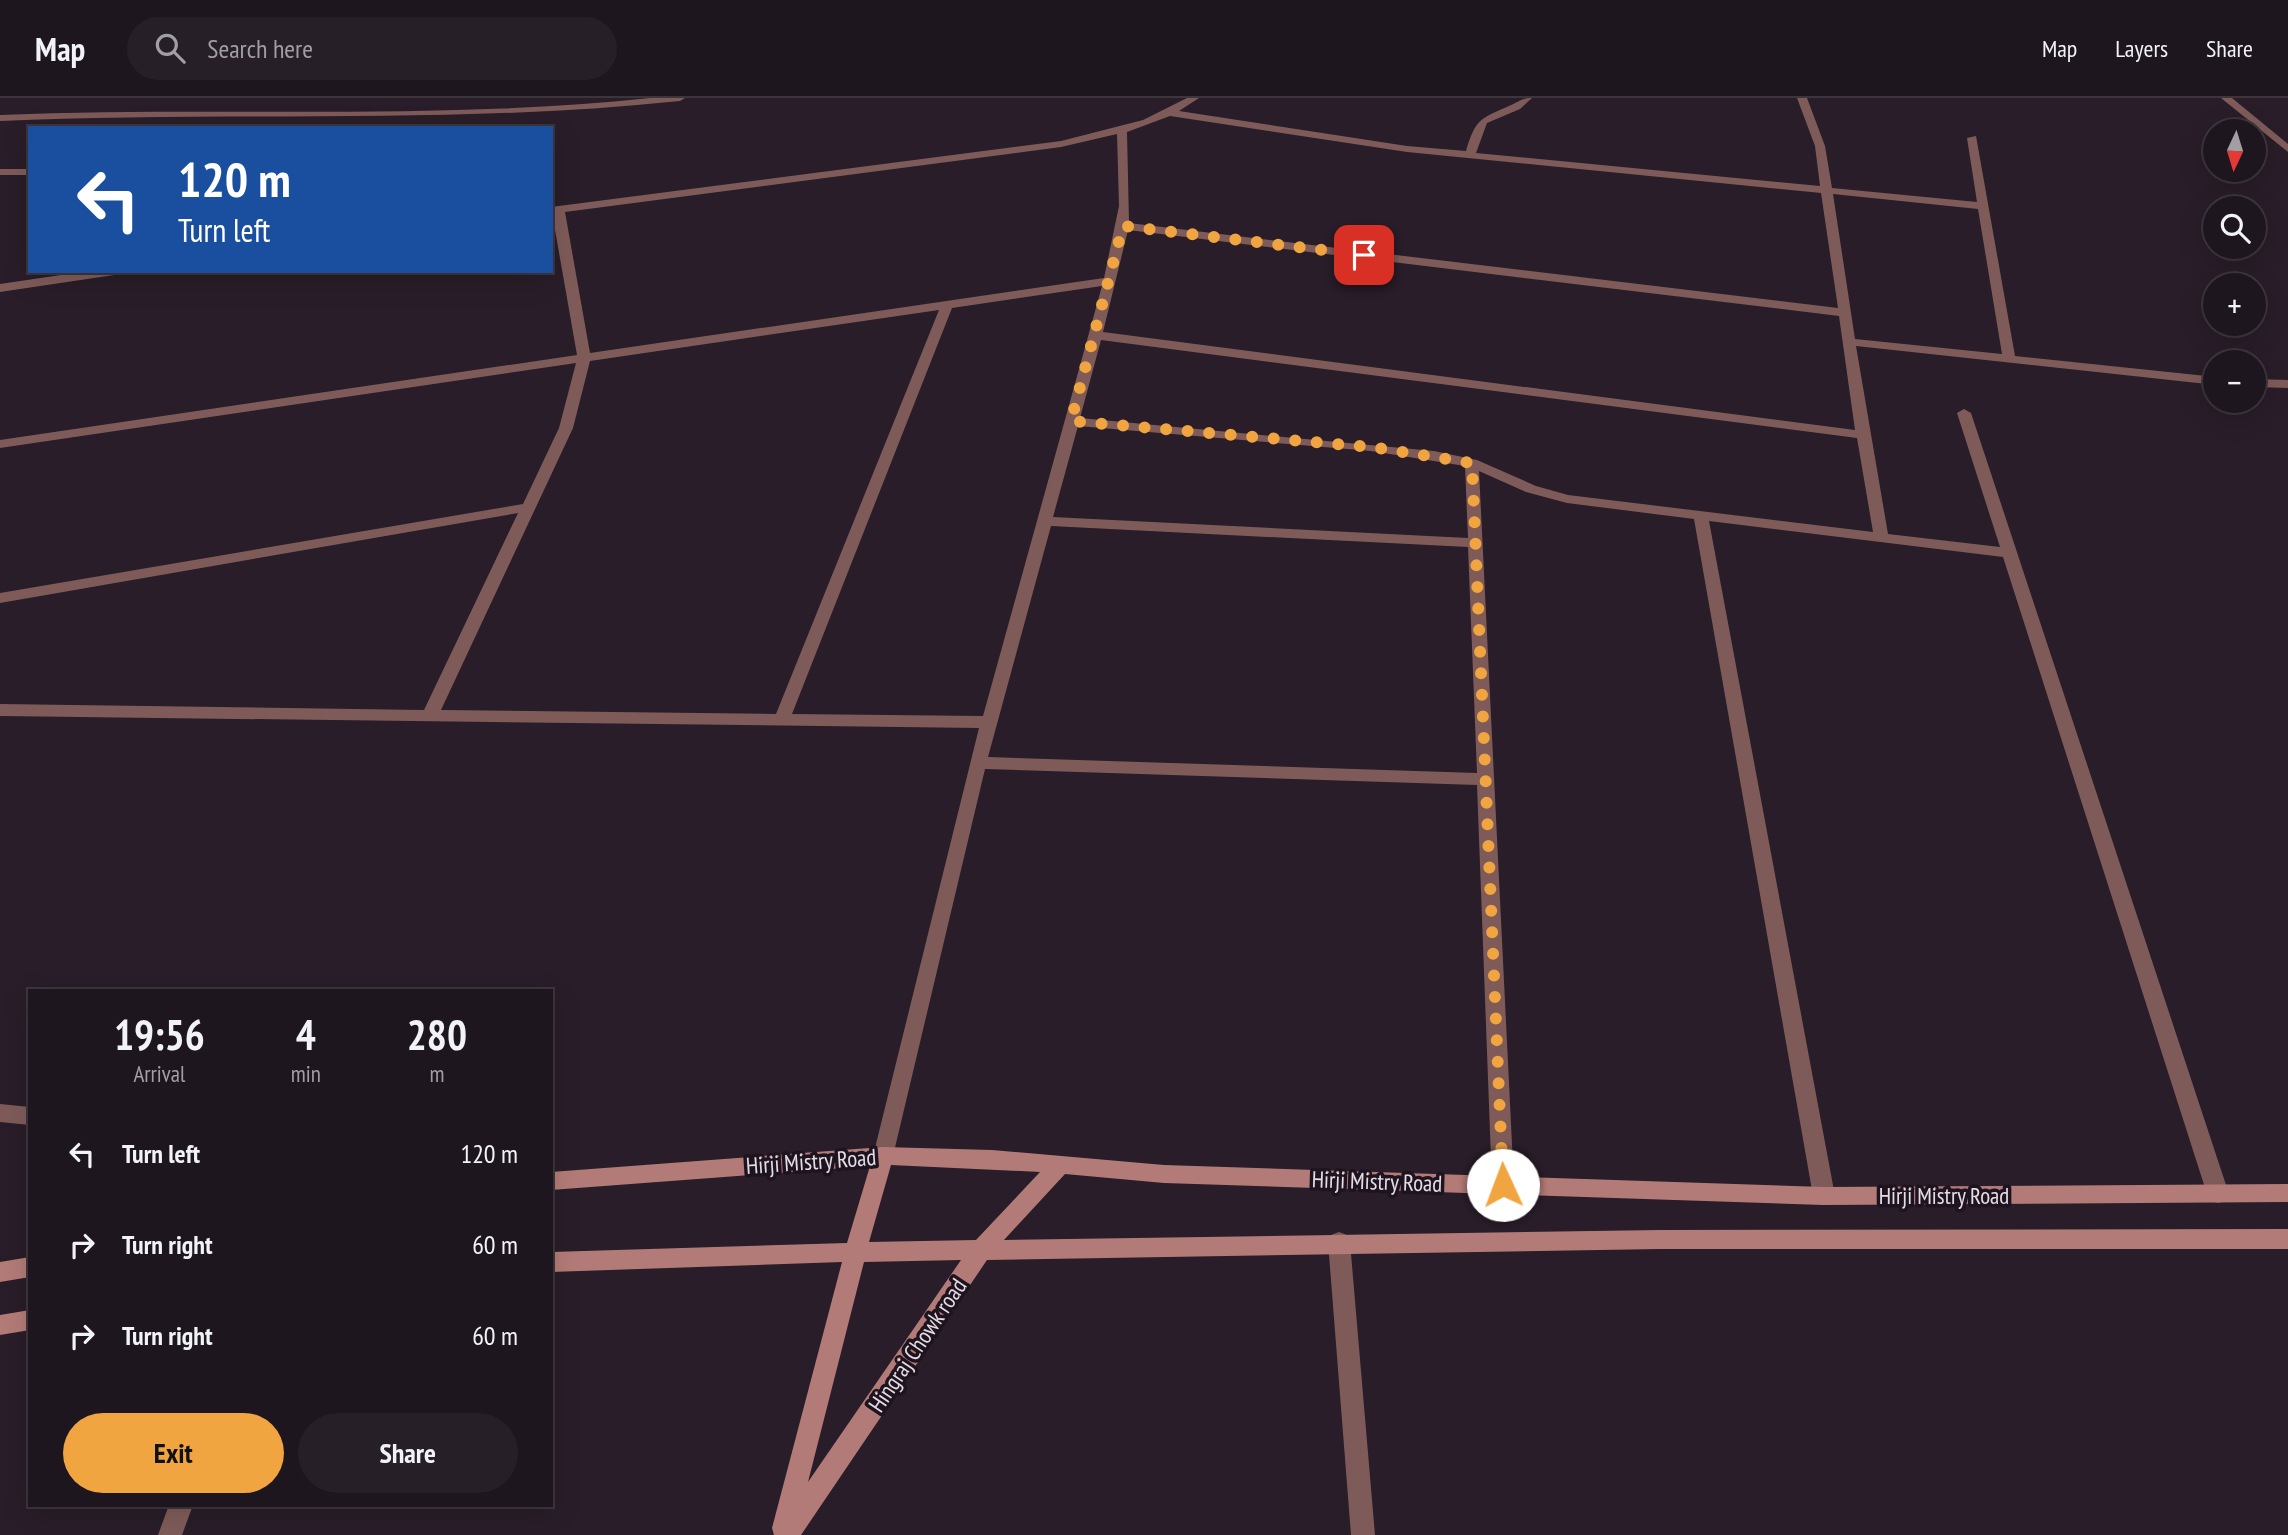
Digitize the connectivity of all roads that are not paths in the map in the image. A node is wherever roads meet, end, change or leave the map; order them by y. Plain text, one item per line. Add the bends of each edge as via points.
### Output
1 (305, 98) edge
2 (680, 98) edge
3 (1194, 98) edge
4 (1527, 98) edge
5 (1802, 98) edge
6 (2226, 98) edge
7 (600, 102) edge
8 (290, 113) junction
9 (414, 113) junction
10 (1172, 113) junction
11 (0, 118) edge
12 (404, 126) edge
13 (1122, 132) junction
14 (1972, 138) dead end
15 (2288, 149) edge
16 (1470, 155) junction
17 (0, 172) edge
18 (28, 172) edge
19 (1827, 189) junction
20 (1983, 206) junction
21 (555, 210) edge
22 (1123, 226) junction
23 (101, 273) edge
24 (1110, 281) junction
25 (0, 288) edge
26 (947, 305) junction
27 (1846, 313) junction
28 (1096, 335) junction
29 (1850, 342) junction
30 (584, 358) junction
31 (2008, 360) junction
32 (2203, 380) edge
33 (2266, 383) edge
34 (2288, 384) edge
35 (1964, 413) dead end
36 (1071, 421) junction
37 (1863, 435) junction
38 (0, 444) edge
39 (1472, 463) junction
40 (529, 507) junction
41 (1701, 515) junction
42 (1044, 521) junction
43 (1881, 537) junction
44 (1476, 543) junction
45 (2010, 553) junction
46 (0, 598) edge
47 (0, 710) edge
48 (430, 715) junction
49 (782, 719) junction
50 (989, 722) junction
51 (978, 763) junction
52 (1486, 779) junction
53 (0, 1113) edge
54 (28, 1116) edge
55 (883, 1156) junction
56 (1060, 1165) junction
57 (555, 1180) edge
58 (1503, 1185) junction
59 (2288, 1192) edge
60 (2218, 1194) junction
61 (1824, 1196) junction
62 (2288, 1239) edge
63 (1339, 1242) junction
64 (981, 1250) junction
65 (855, 1254) junction
66 (553, 1262) edge
67 (28, 1267) edge
68 (0, 1272) edge
69 (28, 1320) edge
70 (0, 1325) edge
71 (180, 1507) edge
72 (170, 1535) edge
73 (784, 1535) edge
74 (1363, 1535) edge

1 - 8 street
2 - 7 street
3 - 10 street
4 - 16 street via 1517,108 1486,118
5 - 19 street via 1820,146
6 - 15 street
7 - 9 street
8 - 9 street
8 - 11 street
9 - 12 street
10 - 13 street
10 - 16 street
13 - 21 street
13 - 22 street
14 - 20 street
16 - 19 street
17 - 18 street
19 - 20 street
19 - 27 street
20 - 31 street
21 - 30 street
22 - 24 street
22 - 27 street
23 - 25 street
24 - 26 street
24 - 28 street
26 - 30 street
26 - 49 street
27 - 29 street
28 - 36 street
28 - 37 street
29 - 31 street
29 - 37 street
30 - 38 street
30 - 40 street via 566,428
31 - 32 street
33 - 34 street
35 - 45 street
36 - 39 street via 1371,447
36 - 42 street
37 - 43 street
39 - 41 street via 1567,499
39 - 44 street
40 - 46 street
40 - 48 street
41 - 43 street
41 - 61 street
42 - 44 street
42 - 50 street
43 - 45 street
44 - 52 street
45 - 60 street
47 - 48 street
48 - 49 street
49 - 50 street
50 - 51 street
51 - 52 street
51 - 55 street
52 - 58 street
53 - 54 street
55 - 56 main road, Hirji Mistry Road
55 - 57 main road, Hirji Mistry Road
55 - 65 main road
56 - 58 main road, Hirji Mistry Road via 1164,1174
56 - 64 main road, Hingraj Chowk road
58 - 61 main road, Hirji Mistry Road
59 - 60 main road, Hirji Mistry Road
60 - 61 main road, Hirji Mistry Road
62 - 63 main road
63 - 64 main road
63 - 74 street
64 - 65 main road
64 - 73 main road, Hingraj Chowk road
65 - 66 main road
65 - 73 main road
67 - 68 main road
69 - 70 main road
71 - 72 street

